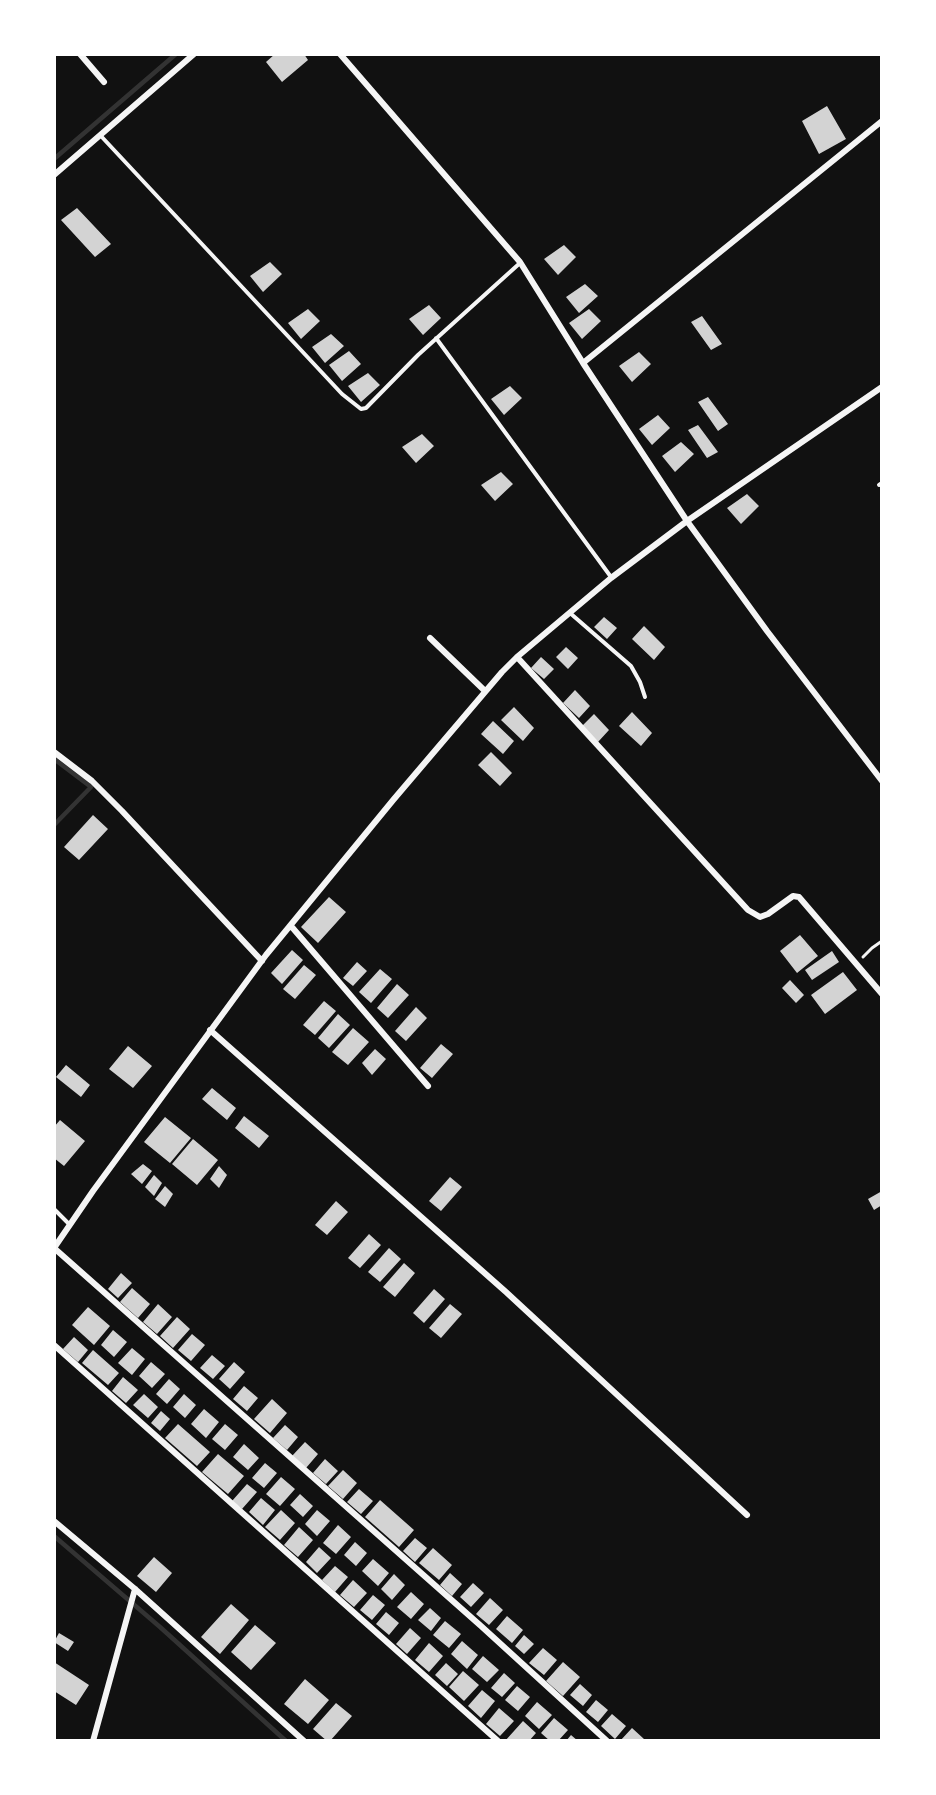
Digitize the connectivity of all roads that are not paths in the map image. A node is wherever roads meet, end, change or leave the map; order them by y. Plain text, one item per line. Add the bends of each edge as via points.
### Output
1 (80, 54) edge
2 (194, 54) edge
3 (340, 54) edge
4 (104, 82) dead end
5 (882, 121) edge
6 (100, 135) junction
7 (54, 175) edge
8 (520, 262) junction
9 (436, 338) junction
10 (583, 363) junction
11 (882, 387) edge
12 (687, 521) junction
13 (611, 578) junction
14 (570, 613) junction
15 (430, 638) dead end
16 (517, 657) junction
17 (485, 691) junction
18 (645, 698) dead end
19 (54, 752) edge
20 (882, 781) edge
21 (291, 926) junction
22 (262, 961) junction
23 (882, 994) edge
24 (210, 1030) junction
25 (428, 1086) dead end
26 (54, 1209) edge
27 (70, 1225) junction
28 (54, 1248) edge
29 (54, 1345) edge
30 (747, 1515) dead end
31 (54, 1521) edge
32 (135, 1589) junction
33 (93, 1741) edge
34 (304, 1741) edge
35 (498, 1741) edge
36 (607, 1741) edge

1 - 4 street
2 - 6 street
3 - 8 street
5 - 10 street
6 - 7 street
6 - 9 lane via 358,408 366,408
8 - 9 lane
8 - 10 street
9 - 13 lane
10 - 12 street
11 - 12 street
12 - 13 street
12 - 20 street
13 - 14 street
14 - 16 street
14 - 18 lane via 631,666
15 - 17 street
16 - 17 street
16 - 23 street via 748,910 760,917 794,896 799,897
17 - 21 street
19 - 22 street via 122,811
21 - 22 street
21 - 25 street
22 - 24 street
24 - 27 street
24 - 30 street via 506,1292
26 - 27 lane
27 - 28 street
28 - 36 street
29 - 35 street
31 - 32 street
32 - 33 street
32 - 34 street

